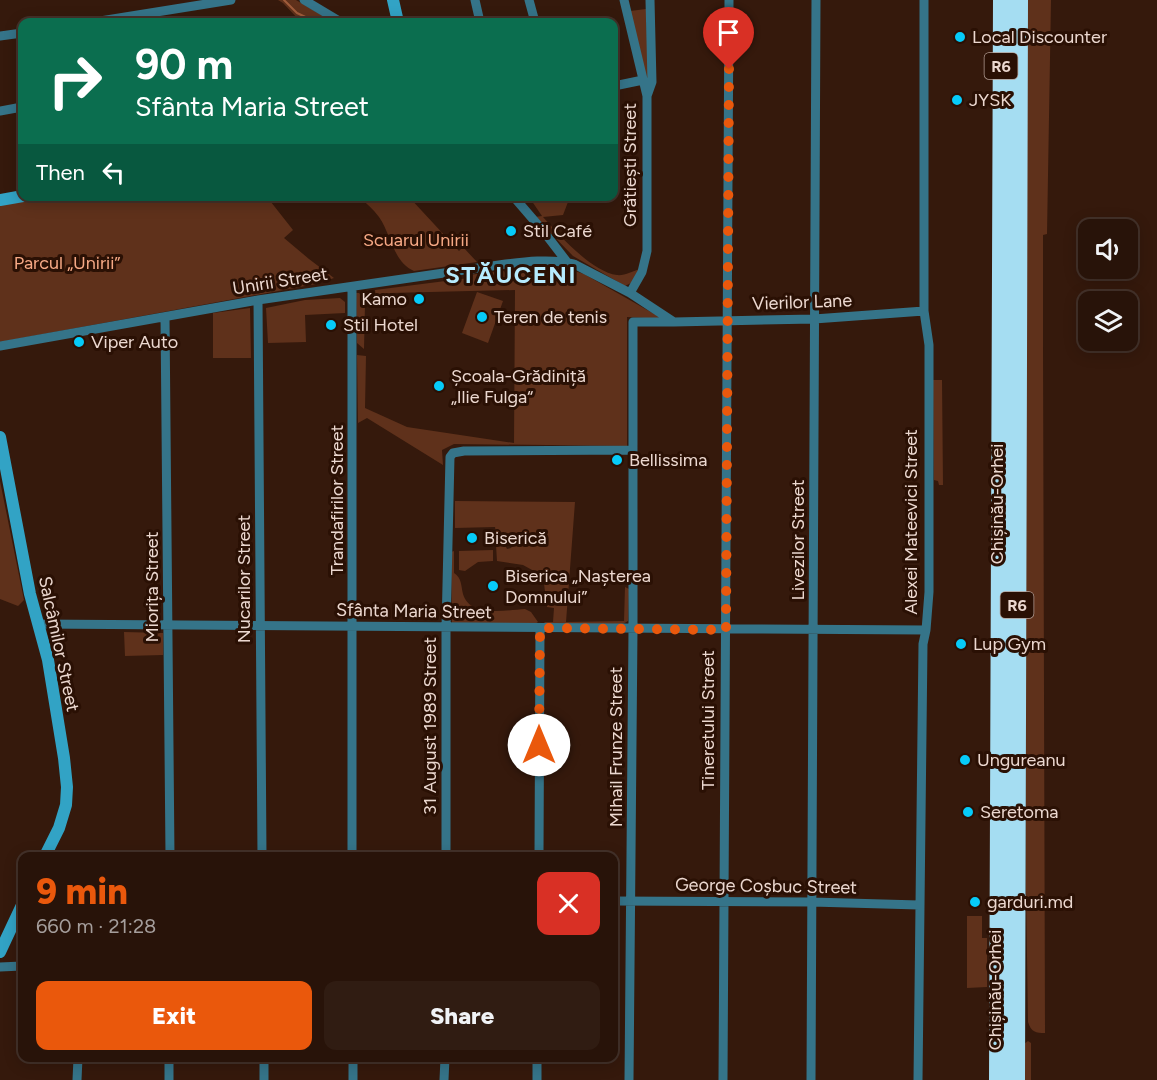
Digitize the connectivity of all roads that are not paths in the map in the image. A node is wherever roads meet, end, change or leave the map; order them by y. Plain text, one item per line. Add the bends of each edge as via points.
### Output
1 (231, 0) edge
2 (304, 0) edge
3 (393, 0) edge
4 (475, 0) edge
5 (529, 0) edge
6 (624, 0) edge
7 (650, 0) edge
8 (729, 0) edge
9 (816, 0) edge
10 (924, 0) edge
11 (1002, 0) edge
12 (1019, 0) edge
13 (119, 18) edge
14 (334, 18) edge
15 (397, 18) edge
16 (479, 18) edge
17 (534, 18) edge
18 (18, 34) edge
19 (0, 36) edge
20 (643, 80) junction
21 (618, 85) edge
22 (647, 96) junction
23 (18, 108) edge
24 (0, 111) edge
25 (18, 197) edge
26 (0, 200) edge
27 (517, 201) edge
28 (567, 262) junction
29 (352, 287) junction
30 (630, 293) junction
31 (258, 300) junction
32 (924, 311) junction
33 (165, 317) junction
34 (814, 319) junction
35 (728, 321) junction
36 (674, 322) junction
37 (0, 346) edge
38 (0, 437) edge
39 (633, 450) junction
40 (39, 624) junction
41 (261, 625) junction
42 (169, 626) junction
43 (353, 627) junction
44 (446, 628) junction
45 (540, 628) junction
46 (633, 629) junction
47 (726, 630) junction
48 (814, 630) junction
49 (926, 630) junction
50 (47, 852) edge
51 (170, 852) edge
52 (262, 852) edge
53 (352, 852) edge
54 (446, 852) edge
55 (538, 852) edge
56 (618, 901) edge
57 (631, 901) junction
58 (724, 902) junction
59 (812, 902) junction
60 (919, 905) junction
61 (18, 913) edge
62 (0, 952) edge
63 (18, 966) edge
64 (0, 967) edge
65 (78, 1062) edge
66 (169, 1062) edge
67 (264, 1062) edge
68 (353, 1062) edge
69 (445, 1062) edge
70 (537, 1062) edge
71 (77, 1080) edge
72 (169, 1080) edge
73 (264, 1080) edge
74 (352, 1080) edge
75 (444, 1080) edge
76 (537, 1080) edge
77 (629, 1080) edge
78 (723, 1080) edge
79 (811, 1080) edge
80 (918, 1080) edge
81 (998, 1080) edge
82 (1016, 1080) edge

1 - 13 street
2 - 14 street
3 - 15 street
4 - 16 street
5 - 17 street
6 - 20 street, Grătiești Street
7 - 22 street via 652,82
8 - 35 street, Tineretului Street
9 - 34 street, Livezilor Street
10 - 32 street, Alexei Mateevici Street
11 - 81 highway, Chișinău-Orhei / R6
12 - 82 highway, Chișinău-Orhei / R6
18 - 19 street
20 - 21 street
20 - 22 street, Grătiești Street
22 - 30 street, Grătiești Street via 647,251 642,272
23 - 24 street
25 - 26 street
27 - 28 street
28 - 29 street, Unirii Street via 516,263
28 - 30 street
29 - 31 street, Unirii Street
29 - 43 street, Trandafirilor Street
30 - 36 street
31 - 33 street, Unirii Street
31 - 41 street, Nucarilor Street
32 - 34 street, Vierilor Lane
32 - 49 street, Alexei Mateevici Street via 928,345
33 - 37 street, Unirii Street
33 - 42 street, Miorița Street
34 - 35 street, Vierilor Lane
34 - 48 street, Livezilor Street
35 - 36 street, Vierilor Lane
35 - 47 street, Tineretului Street
36 - 39 street, Mihail Frunze Street via 633,322
38 - 40 street, Salcâmilor Street
39 - 44 street, 31 August 1989 Street via 453,453 449,463
39 - 46 street, Mihail Frunze Street
40 - 42 street, Sfânta Maria Street
40 - 50 street, Salcâmilor Street via 67,787 59,828
41 - 42 street, Sfânta Maria Street
41 - 43 street, Sfânta Maria Street
41 - 52 street, Nucarilor Street
42 - 51 street, Miorița Street
43 - 44 street, Sfânta Maria Street
43 - 53 street, Trandafirilor Street
44 - 45 street, Sfânta Maria Street
44 - 54 street, 31 August 1989 Street
45 - 46 street, Sfânta Maria Street
45 - 55 street
46 - 47 street, Sfânta Maria Street
46 - 57 street, Mihail Frunze Street
47 - 48 street, Sfânta Maria Street
47 - 58 street, Tineretului Street
48 - 49 street, Sfânta Maria Street
48 - 59 street, Livezilor Street
49 - 60 street, Alexei Mateevici Street
56 - 57 street, George Coșbuc Street
57 - 58 street, George Coșbuc Street
57 - 77 street, Mihail Frunze Street
58 - 59 street, George Coșbuc Street
58 - 78 street, Tineretului Street
59 - 60 street, George Coșbuc Street
59 - 79 street, Livezilor Street
60 - 80 street, Alexei Mateevici Street
61 - 62 street
63 - 64 street
65 - 71 street
66 - 72 street
67 - 73 street
68 - 74 street
69 - 75 street
70 - 76 street

